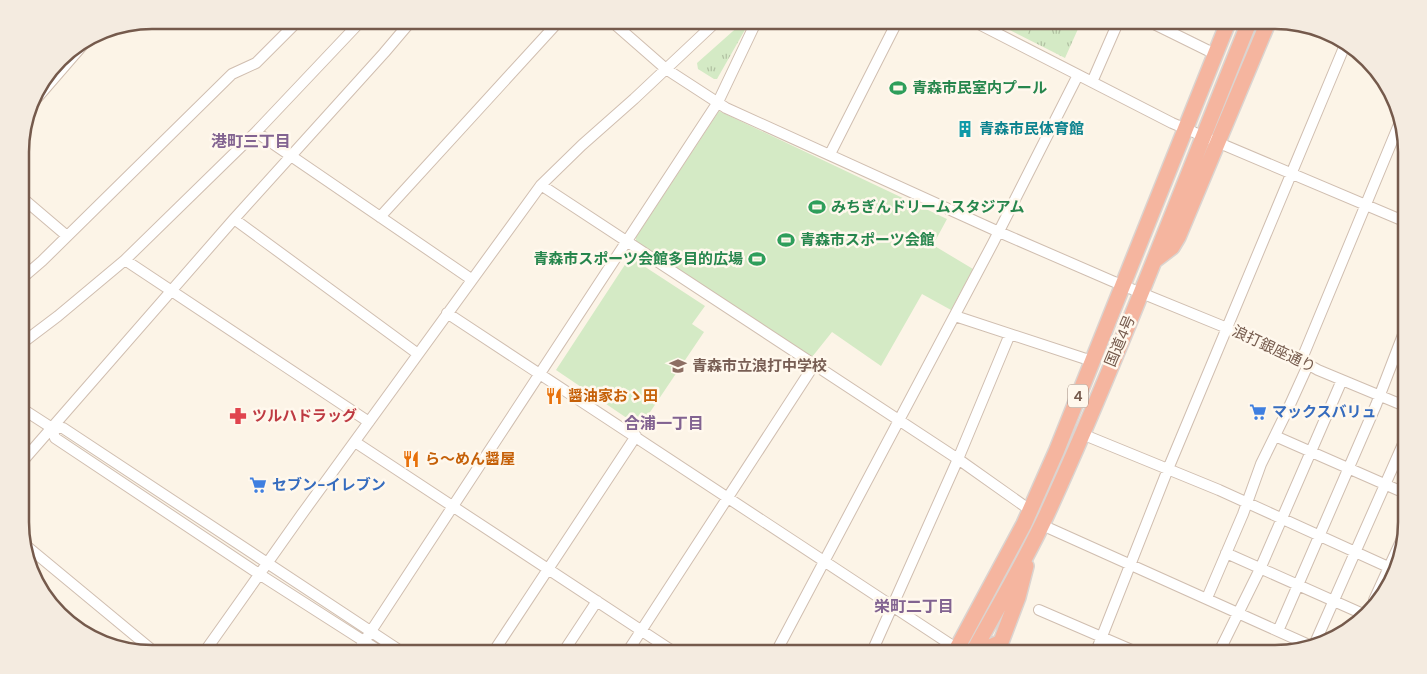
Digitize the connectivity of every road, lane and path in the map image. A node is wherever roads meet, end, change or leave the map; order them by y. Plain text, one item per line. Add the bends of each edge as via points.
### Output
1 (290, 29) edge
2 (353, 29) edge
3 (404, 29) edge
4 (552, 29) edge
5 (620, 29) edge
6 (708, 29) edge
7 (753, 29) edge
8 (893, 29) edge
9 (989, 29) edge
10 (1115, 29) edge
11 (1164, 29) edge
12 (1225, 29) edge
13 (1246, 29) edge
14 (1265, 29) edge
15 (1343, 49) edge
16 (1215, 54) junction
17 (66, 64) edge
18 (666, 69) junction
19 (1078, 75) junction
20 (55, 77) edge
21 (1092, 82) junction
22 (718, 102) junction
23 (1185, 129) junction
24 (1396, 131) edge
25 (256, 132) junction
26 (1202, 137) junction
27 (1217, 143) junction
28 (830, 154) junction
29 (292, 156) junction
30 (1292, 174) junction
31 (541, 185) junction
32 (29, 204) edge
33 (1366, 205) junction
34 (380, 216) junction
35 (234, 219) junction
36 (1398, 219) edge
37 (999, 232) junction
38 (67, 236) junction
39 (626, 242) junction
40 (125, 260) junction
41 (1155, 260) junction
42 (29, 272) edge
43 (471, 279) junction
44 (1122, 285) junction
45 (172, 290) junction
46 (1141, 292) junction
47 (448, 313) junction
48 (954, 316) junction
49 (1227, 328) junction
50 (1010, 334) junction
51 (29, 338) edge
52 (1398, 347) edge
53 (418, 354) junction
54 (1092, 361) junction
55 (1305, 363) junction
56 (814, 366) junction
57 (539, 373) junction
58 (1342, 380) junction
59 (1379, 395) junction
60 (1398, 404) edge
61 (29, 413) edge
62 (898, 420) junction
63 (369, 422) junction
64 (52, 428) junction
65 (1082, 434) junction
66 (636, 436) junction
67 (1275, 436) junction
68 (355, 442) junction
69 (1311, 451) junction
70 (29, 454) edge
71 (1398, 455) edge
72 (958, 459) junction
73 (1348, 468) junction
74 (1168, 469) junction
75 (1385, 484) junction
76 (1398, 490) edge
77 (728, 498) junction
78 (1246, 502) junction
79 (452, 506) junction
80 (1030, 510) junction
81 (1282, 519) junction
82 (1042, 525) junction
83 (1319, 536) junction
84 (32, 551) edge
85 (1356, 552) junction
86 (1226, 554) junction
87 (824, 562) junction
88 (266, 564) junction
89 (1130, 564) junction
90 (1390, 567) edge
91 (1260, 568) junction
92 (548, 569) junction
93 (259, 574) junction
94 (1298, 586) junction
95 (1207, 598) junction
96 (597, 601) junction
97 (1334, 602) junction
98 (892, 606) junction
99 (1039, 610) dead end
100 (1359, 612) edge
101 (1239, 613) junction
102 (370, 631) junction
103 (642, 631) junction
104 (1278, 631) junction
105 (1101, 637) junction
106 (1317, 638) edge
107 (364, 641) junction
108 (1303, 642) edge
109 (146, 645) edge
110 (210, 645) edge
111 (362, 645) edge
112 (370, 645) edge
113 (391, 645) edge
114 (498, 645) edge
115 (568, 645) edge
116 (632, 645) edge
117 (663, 645) edge
118 (780, 645) edge
119 (875, 645) edge
120 (954, 645) edge
121 (968, 645) edge
122 (969, 645) edge
123 (1098, 645) edge
124 (1120, 645) edge
125 (1223, 645) edge

1 - 38 street via 256,63 232,74
2 - 25 street
3 - 29 street
4 - 34 street
5 - 18 street, 浪打銀座通り
6 - 18 street
7 - 22 street
8 - 28 street
9 - 19 street
10 - 21 street
11 - 16 street
12 - 16 highway, 国道4号 / 4
13 - 26 highway, 国道4号 / 4
14 - 27 highway
15 - 30 street
16 - 23 highway, 国道4号 / 4
17 - 20 street
18 - 22 street, 浪打銀座通り
18 - 31 street
19 - 21 street
19 - 37 street
21 - 23 street
22 - 28 street, 浪打銀座通り
22 - 39 street
23 - 26 street
23 - 44 highway, 国道4号 / 4
24 - 33 street
25 - 29 street
25 - 40 street
26 - 27 street
26 - 41 highway, 国道4号 / 4
27 - 30 street
27 - 41 highway via 1175,243
28 - 37 street, 浪打銀座通り
29 - 34 street
29 - 35 street
30 - 33 street
30 - 49 street
31 - 39 street
31 - 43 street
32 - 38 street
33 - 36 street
33 - 55 street
34 - 43 street
35 - 45 street
35 - 53 street
37 - 44 street, 浪打銀座通り
37 - 48 street
38 - 42 street
39 - 56 street
39 - 57 street
40 - 45 street
40 - 51 street
41 - 46 highway, 国道4号 / 4
43 - 47 street
44 - 46 street, 浪打銀座通り
44 - 54 highway, 国道4号 / 4
45 - 63 street
45 - 64 street
46 - 49 street, 浪打銀座通り
46 - 65 highway, 国道4号 / 4
47 - 53 street
47 - 57 street
48 - 50 street
48 - 62 street
49 - 55 street, 浪打銀座通り
49 - 74 street
50 - 54 street
50 - 72 street
52 - 59 street
53 - 63 street
54 - 80 highway, 国道4号 / 4
55 - 58 street, 浪打銀座通り
55 - 67 street
56 - 62 street
56 - 77 street
57 - 66 street
57 - 79 street
58 - 59 street, 浪打銀座通り
58 - 69 street
59 - 60 street, 浪打銀座通り
59 - 73 street
61 - 64 street
62 - 72 street
62 - 87 street
63 - 68 street
64 - 70 street
64 - 88 street via 63,428
64 - 93 street via 55,438
65 - 74 street
65 - 82 highway, 国道4号 / 4
66 - 77 street
66 - 92 street
67 - 69 street
67 - 78 street
68 - 79 street
68 - 88 street
69 - 73 street
69 - 81 street
71 - 75 street
72 - 80 street
72 - 98 street
73 - 75 street
73 - 83 street
74 - 78 street
74 - 89 street
75 - 76 street
75 - 85 street
77 - 87 street
77 - 103 street
78 - 81 street
78 - 86 street
79 - 92 street
79 - 102 street
80 - 121 highway, 国道4号 / 4
81 - 83 street
81 - 91 street
82 - 89 street
82 - 122 highway, 国道4号 / 4
83 - 85 street
83 - 94 street
84 - 109 street
85 - 90 street
85 - 97 street
86 - 91 street
86 - 95 street
87 - 98 street
87 - 118 street
88 - 93 street
88 - 102 street
89 - 95 street
89 - 105 street
91 - 94 street
91 - 101 street
92 - 96 street
92 - 114 street
93 - 107 street
93 - 110 street
94 - 97 street
94 - 104 street
95 - 101 street
96 - 103 street
96 - 115 street
97 - 100 street
97 - 106 street
98 - 119 street
98 - 120 street
99 - 105 street
101 - 104 street
101 - 125 street
102 - 107 street
102 - 113 street
103 - 116 street
103 - 117 street
104 - 108 street
105 - 123 street
105 - 124 street
107 - 111 street
107 - 112 street

